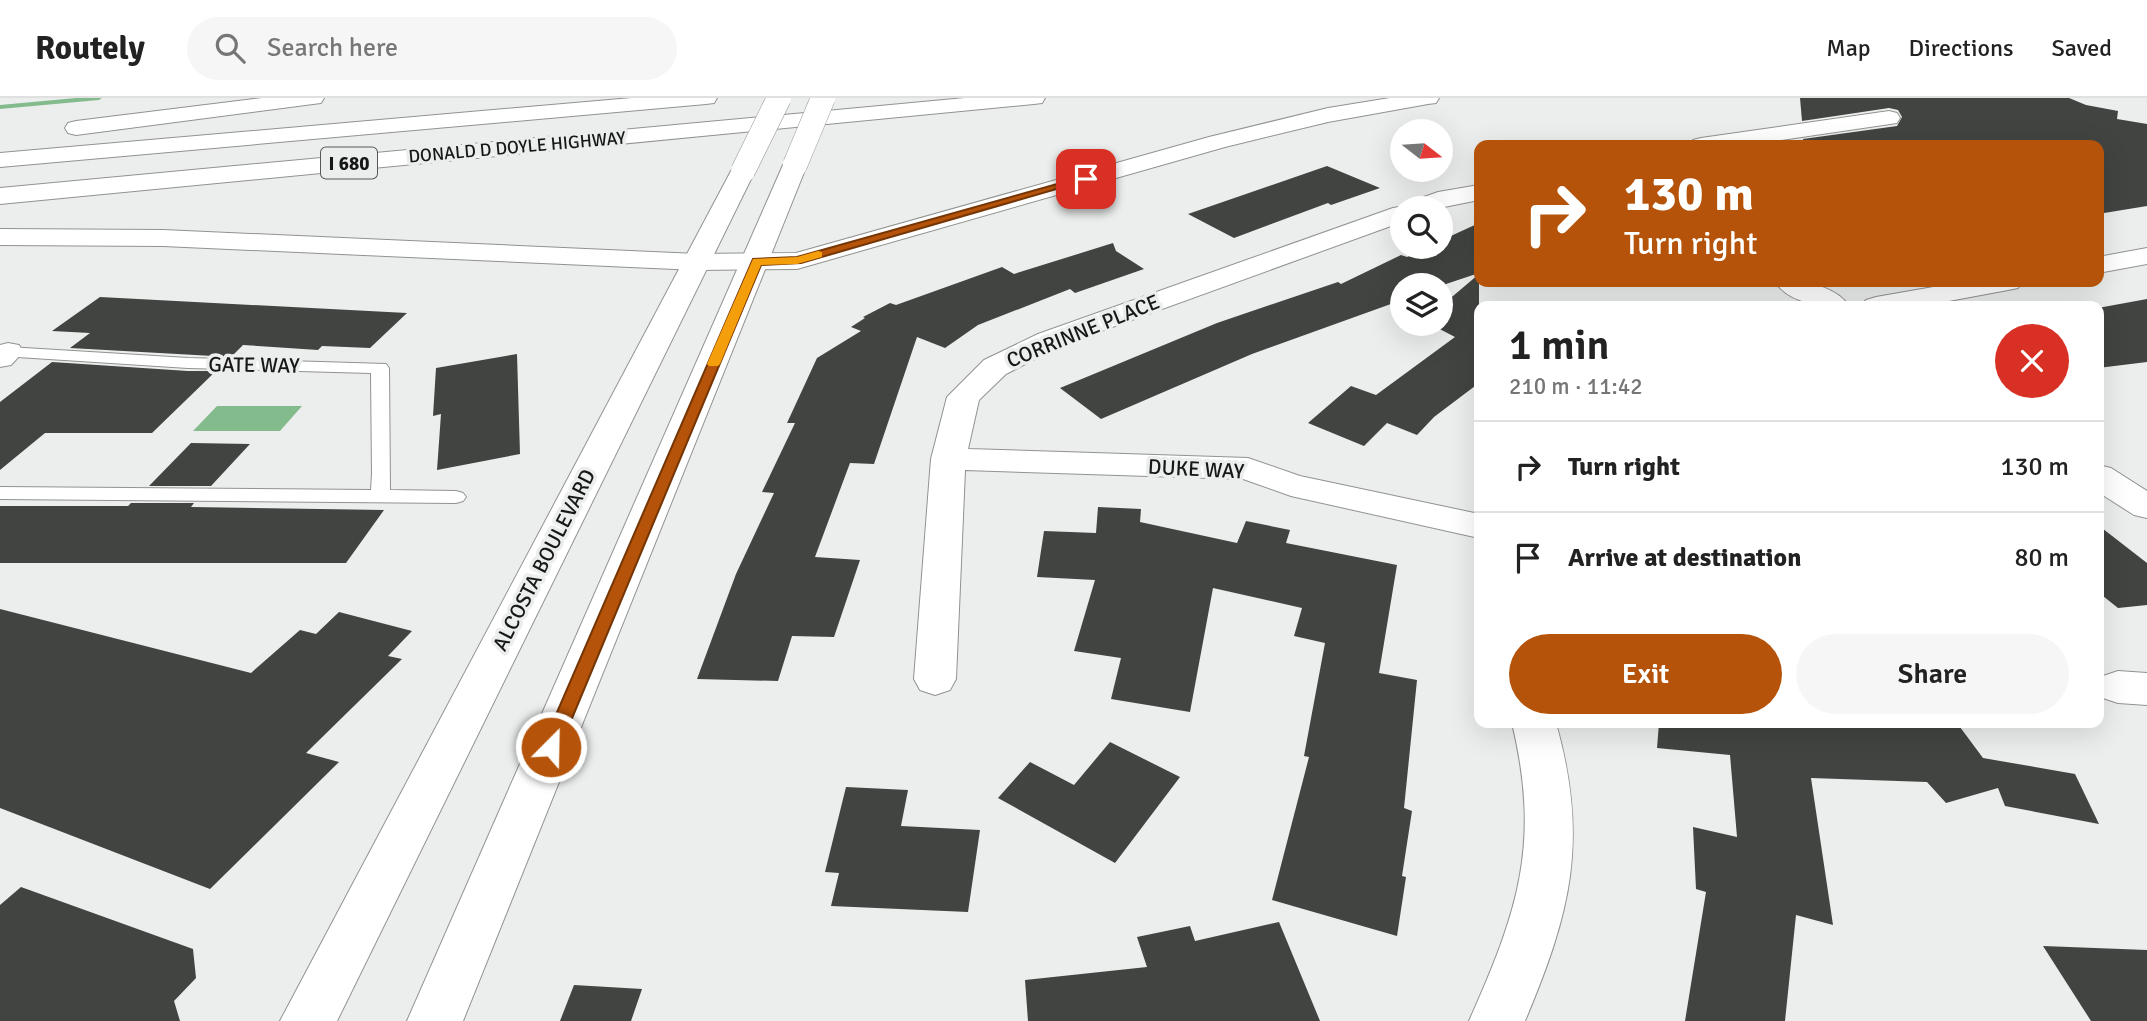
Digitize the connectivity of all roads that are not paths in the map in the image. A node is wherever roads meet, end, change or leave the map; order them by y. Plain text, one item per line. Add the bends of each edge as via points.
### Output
1 (313, 98) edge
2 (561, 98) edge
3 (706, 98) edge
4 (779, 98) edge
5 (823, 98) edge
6 (1034, 98) edge
7 (1428, 98) edge
8 (1889, 118) dead end
9 (57, 130) dead end
10 (1736, 140) edge
11 (25, 158) junction
12 (0, 160) edge
13 (1474, 193) edge
14 (0, 196) edge
15 (1453, 196) edge
16 (1390, 217) edge
17 (0, 237) edge
18 (2147, 256) edge
19 (757, 261) junction
20 (697, 262) junction
21 (2104, 264) edge
22 (1798, 287) edge
23 (1980, 287) edge
24 (1825, 301) edge
25 (1904, 301) edge
26 (4, 355) edge
27 (948, 460) junction
28 (2104, 480) edge
29 (0, 494) edge
30 (456, 497) dead end
31 (380, 498) junction
32 (2147, 507) edge
33 (1474, 525) edge
34 (934, 679) dead end
35 (1535, 728) edge
36 (308, 1021) edge
37 (435, 1021) edge
38 (1497, 1021) edge

1 - 9 main road
2 - 11 main road via 146,140
3 - 11 main road, DONALD D DOYLE HIGHWAY / I 680
4 - 20 main road, ALCOSTA BOULEVARD, bridge
5 - 19 main road, bridge
6 - 14 main road, DONALD D DOYLE HIGHWAY / I 680
7 - 19 main road via 1328,115 1217,142 797,261
8 - 10 main road
11 - 12 main road, DONALD D DOYLE HIGHWAY / I 680
13 - 15 main road
16 - 27 main road, CORRINNE PLACE via 1049,340 995,367 963,397
17 - 20 main road via 163,238
18 - 21 main road
19 - 20 main road
19 - 37 main road
20 - 36 main road, ALCOSTA BOULEVARD
22 - 24 main road
23 - 25 main road
26 - 31 lane, GATE WAY via 380,368
27 - 33 main road, DUKE WAY via 1248,469 1291,485
27 - 34 main road, CORRINNE PLACE
28 - 32 main road
29 - 31 lane
30 - 31 lane
35 - 38 main road via 1552,811 1546,881 1524,964

